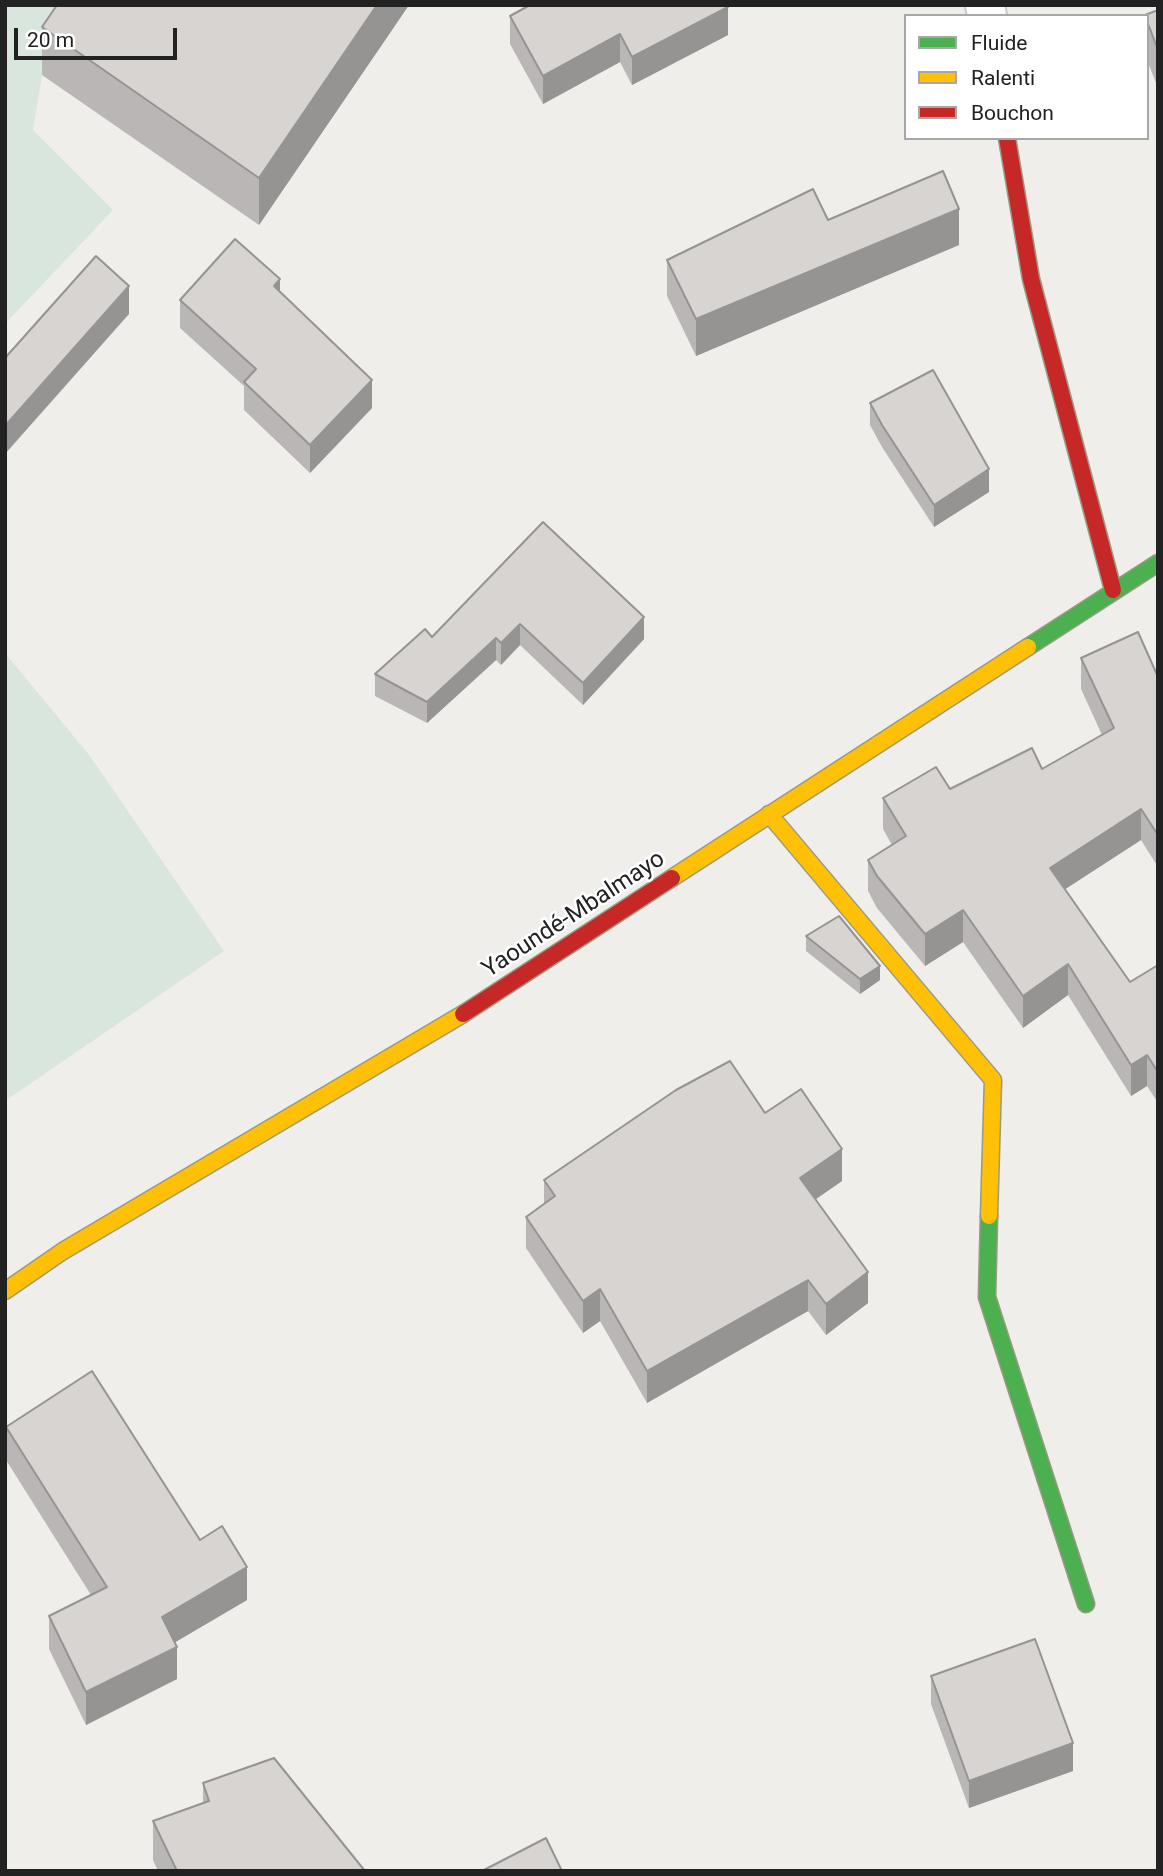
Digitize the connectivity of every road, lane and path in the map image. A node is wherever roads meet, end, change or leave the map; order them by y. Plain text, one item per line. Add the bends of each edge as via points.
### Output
1 (1007, 140) edge
2 (1158, 563) edge
3 (1113, 590) junction
4 (769, 814) junction
5 (5, 1291) edge
6 (1086, 1604) dead end

1 - 3 main road via 1031,279
2 - 3 main road, Yaoundé-Mbalmayo
3 - 4 main road, Yaoundé-Mbalmayo
4 - 5 main road, Yaoundé-Mbalmayo via 498,993 63,1251
4 - 6 main road via 993,1080 987,1297

